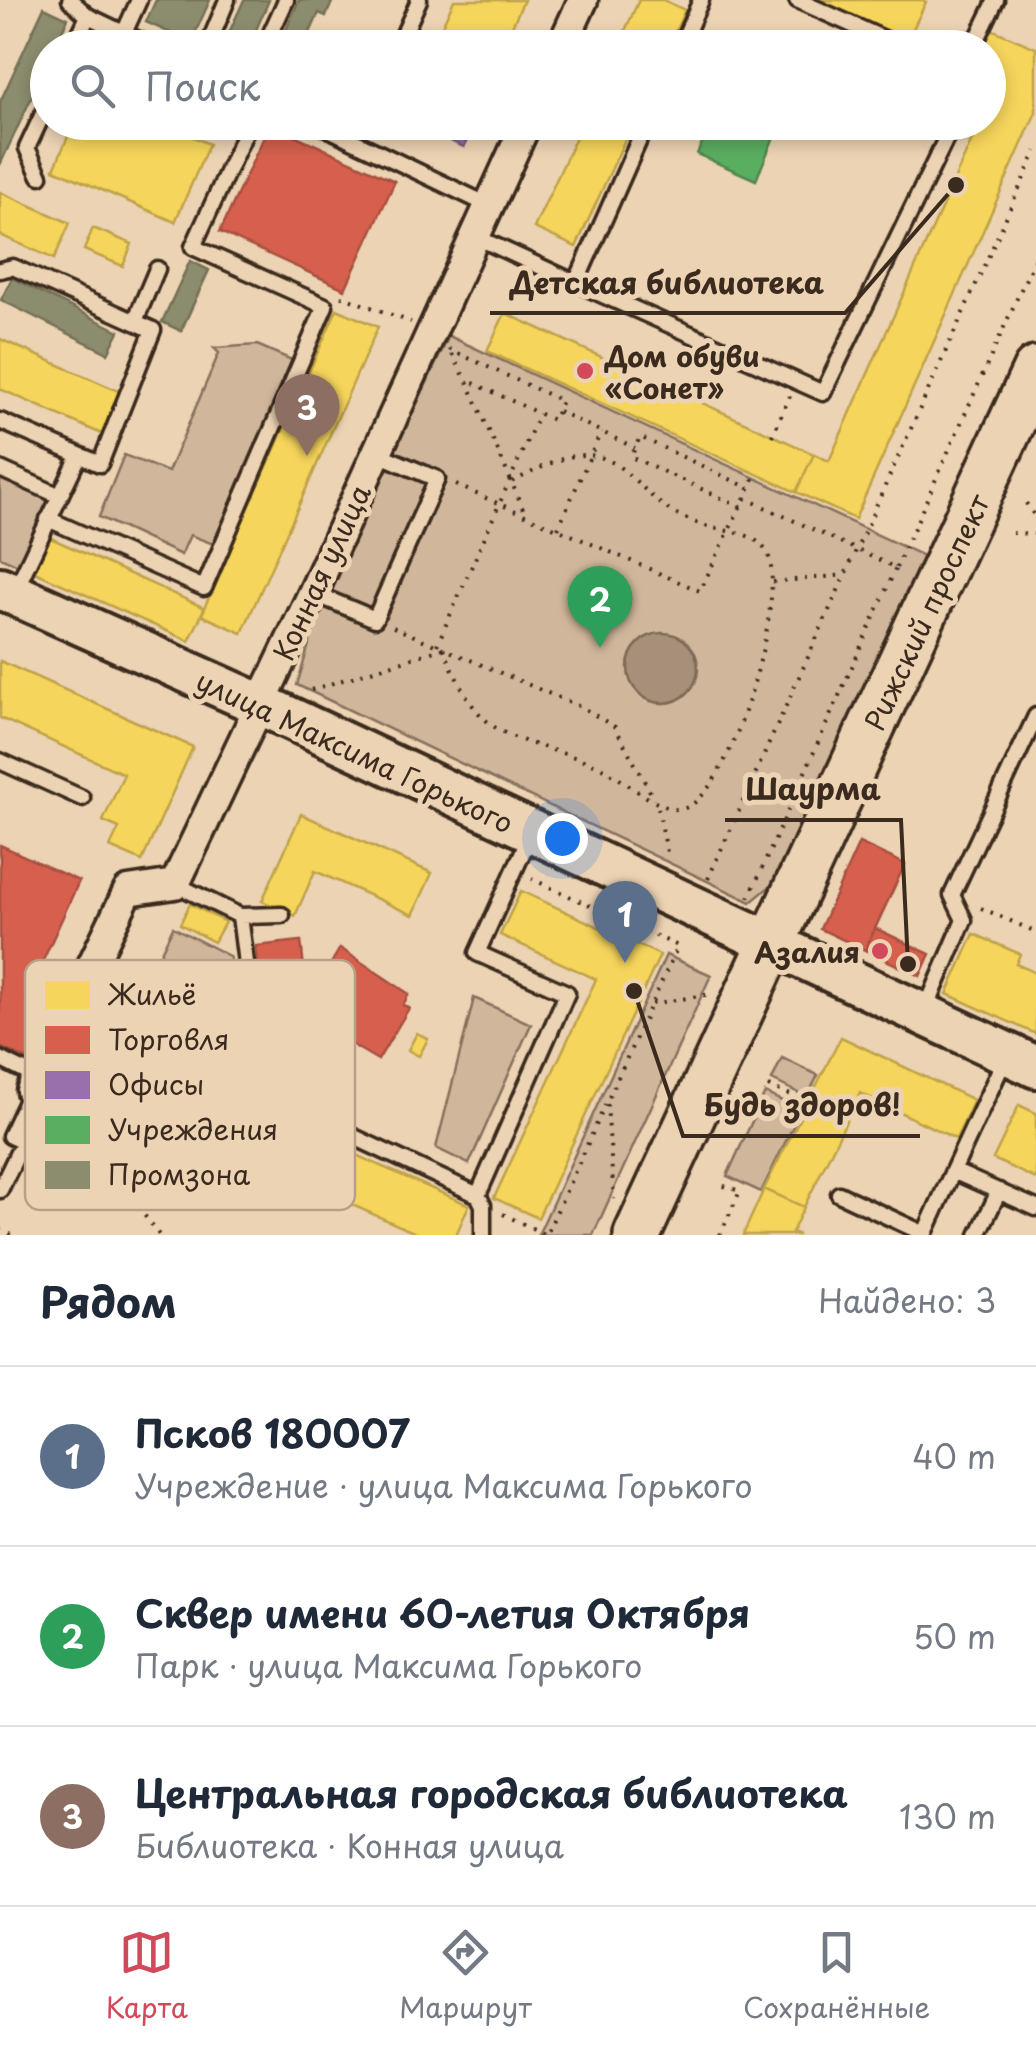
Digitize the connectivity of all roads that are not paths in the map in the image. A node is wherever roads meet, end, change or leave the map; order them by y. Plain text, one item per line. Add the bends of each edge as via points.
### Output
1 (70, 0) edge
2 (139, 0) edge
3 (227, 0) edge
4 (286, 0) edge
5 (419, 0) edge
6 (583, 0) edge
7 (701, 0) edge
8 (798, 0) edge
9 (996, 0) edge
10 (88, 16) junction
11 (81, 30) edge
12 (118, 30) edge
13 (125, 30) edge
14 (214, 30) edge
15 (272, 30) edge
16 (406, 30) edge
17 (569, 30) edge
18 (688, 30) edge
19 (864, 30) edge
20 (982, 30) edge
21 (31, 140) edge
22 (242, 140) edge
23 (352, 140) edge
24 (519, 140) edge
25 (639, 140) edge
26 (945, 140) edge
27 (40, 176) dead end
28 (490, 206) junction
29 (474, 236) junction
30 (157, 269) dead end
31 (0, 270) edge
32 (576, 283) junction
33 (134, 321) junction
34 (1036, 370) edge
35 (0, 422) edge
36 (376, 453) junction
37 (79, 456) junction
38 (0, 469) edge
39 (60, 496) junction
40 (48, 519) junction
41 (7, 591) edge
42 (313, 592) junction
43 (260, 705) junction
44 (1035, 720) edge
45 (0, 761) edge
46 (82, 798) dead end
47 (531, 833) junction
48 (175, 884) junction
49 (282, 915) dead end
50 (240, 916) junction
51 (773, 944) junction
52 (96, 960) edge
53 (246, 960) edge
54 (923, 1014) junction
55 (0, 1060) edge
56 (1022, 1060) edge
57 (25, 1077) edge
58 (25, 1105) edge
59 (355, 1140) edge
60 (953, 1171) junction
61 (0, 1190) edge
62 (999, 1192) junction
63 (839, 1194) dead end
64 (481, 1200) junction
65 (1036, 1208) edge
66 (625, 1217) edge
67 (483, 1235) edge
68 (924, 1235) edge
69 (978, 1235) edge

1 - 10 lane
2 - 13 lane
3 - 14 lane
4 - 15 lane
5 - 16 lane
6 - 17 street
7 - 18 lane
8 - 19 lane
9 - 20 lane
10 - 11 lane
10 - 12 lane
21 - 27 lane via 27,148
22 - 40 lane via 192,248 325,306 204,588
23 - 28 lane
24 - 28 street, Конная улица
25 - 32 lane
26 - 32 lane via 823,394
28 - 29 street, Конная улица
29 - 32 lane
29 - 36 street, Конная улица
30 - 33 lane
31 - 33 lane via 13,267
33 - 37 lane via 152,330 128,397 100,464
34 - 51 main road, Рижский проспект
35 - 37 lane
36 - 42 street, Конная улица
36 - 42 lane via 436,479 375,619
37 - 39 lane
38 - 39 lane
39 - 40 lane
40 - 41 lane
41 - 43 main road, улица Максима Горького
42 - 43 street, Конная улица
43 - 47 main road, улица Максима Горького
43 - 48 street, Конная улица
44 - 54 lane via 952,895 964,920
45 - 46 lane
47 - 51 main road, улица Максима Горького
47 - 64 lane via 477,953 568,994
48 - 50 lane
48 - 52 street via 128,891
49 - 50 lane
50 - 53 lane
51 - 54 main road, улица Максима Горького
51 - 66 main road, Рижский проспект
54 - 56 main road, улица Максима Горького
55 - 57 lane
56 - 60 lane
58 - 61 lane via 10,1136 22,1142
59 - 64 lane
60 - 62 lane
60 - 68 lane
62 - 65 lane
62 - 69 lane
63 - 68 lane
64 - 67 lane

